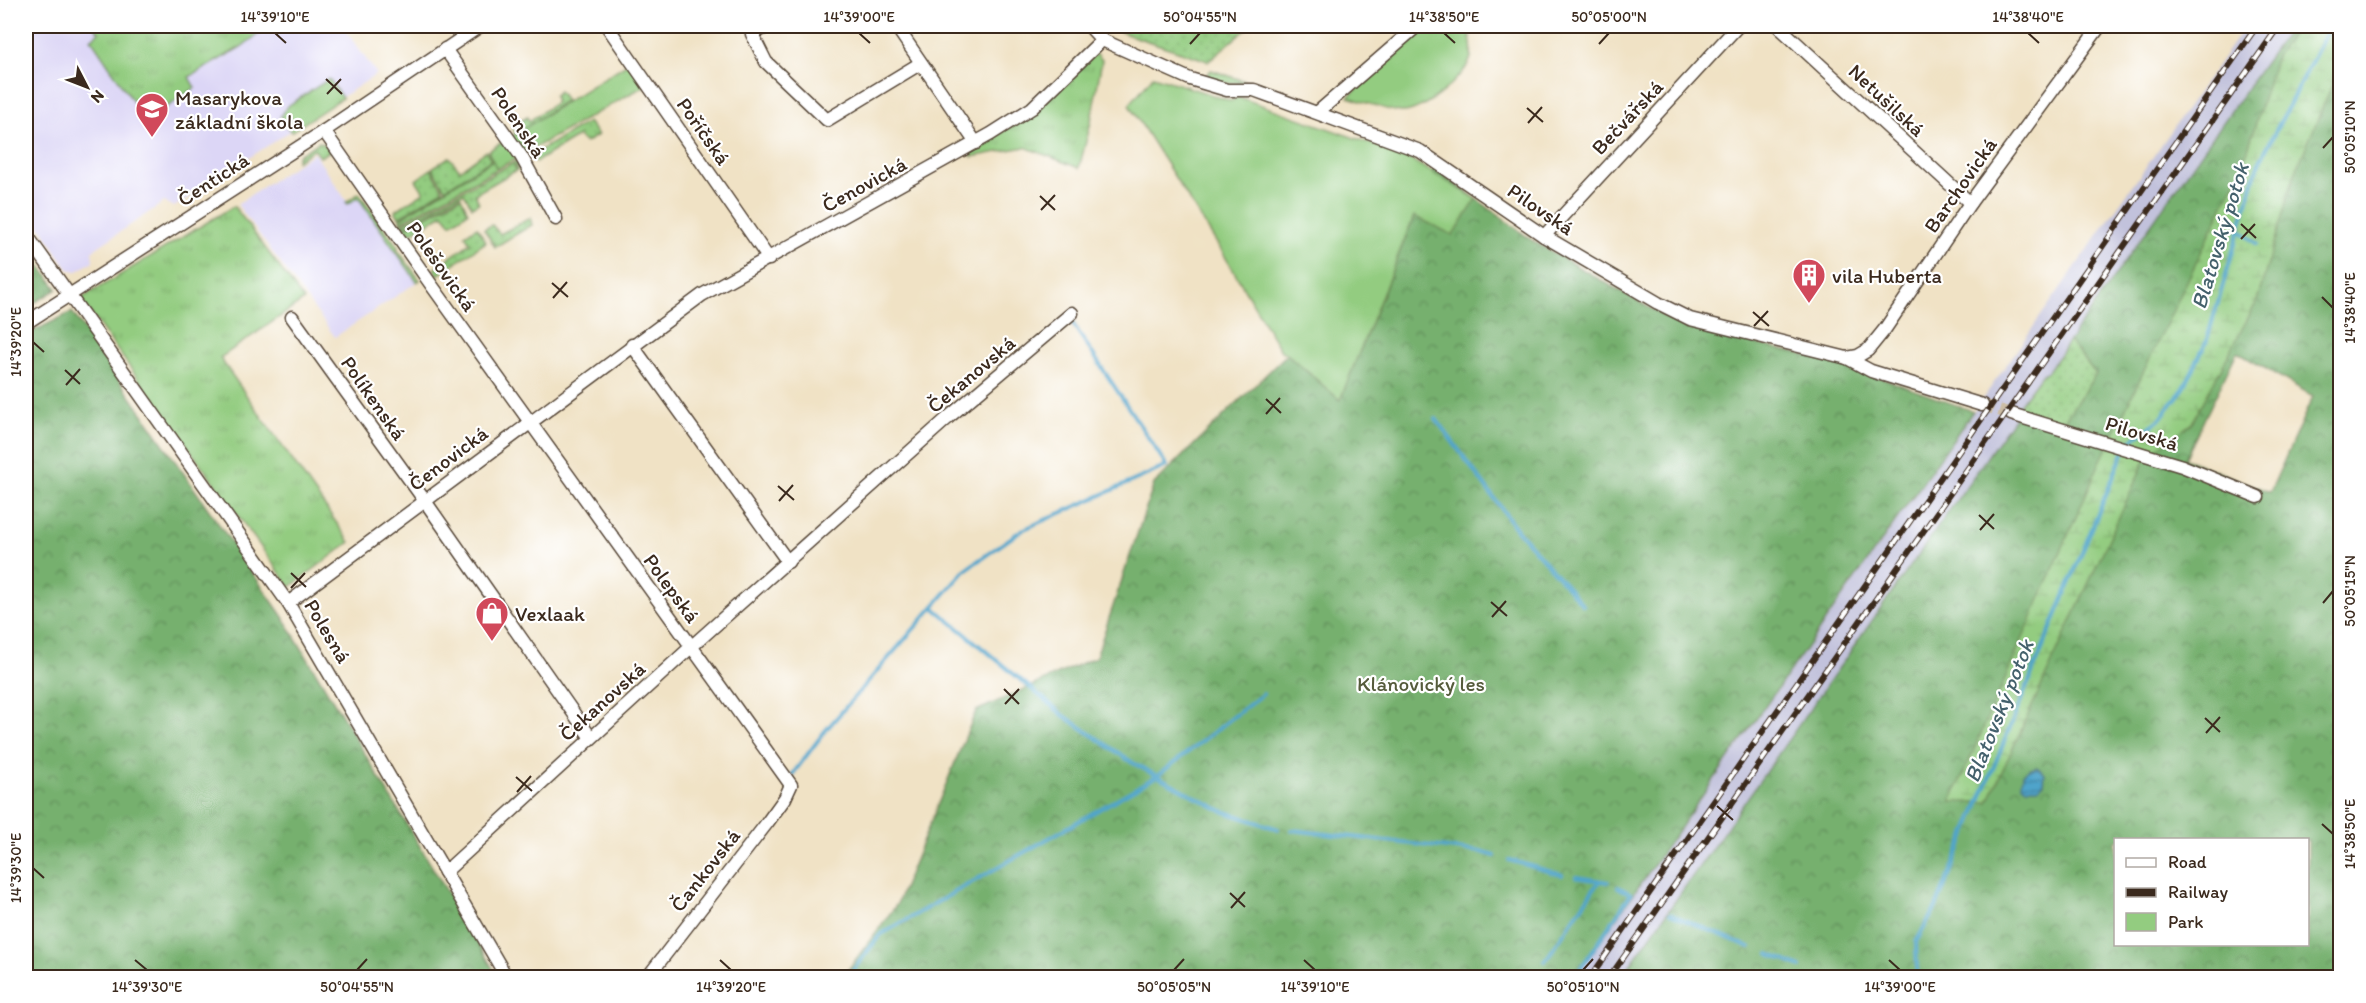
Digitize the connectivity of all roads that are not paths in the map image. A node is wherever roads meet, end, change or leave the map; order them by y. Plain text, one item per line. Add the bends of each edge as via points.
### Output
1 (480, 26) edge
2 (607, 26) edge
3 (768, 26) edge
4 (896, 26) edge
5 (1089, 26) edge
6 (1417, 26) edge
7 (1738, 26) edge
8 (1778, 26) edge
9 (2100, 26) edge
10 (1102, 40) junction
11 (445, 49) junction
12 (921, 63) junction
13 (1318, 112) junction
14 (324, 131) junction
15 (976, 143) junction
16 (1970, 203) junction
17 (556, 219) dead end
18 (26, 234) edge
19 (1544, 236) junction
20 (769, 259) junction
21 (69, 297) junction
22 (1072, 313) dead end
23 (292, 317) dead end
24 (26, 323) edge
25 (632, 345) junction
26 (1847, 358) junction
27 (1982, 405) tunnel mouth
28 (2011, 414) tunnel mouth
29 (529, 422) junction
30 (2258, 497) dead end
31 (425, 501) junction
32 (788, 562) junction
33 (288, 603) junction
34 (691, 647) junction
35 (591, 738) junction
36 (787, 780) joint
37 (445, 872) junction
38 (507, 978) edge
39 (647, 978) edge

1 - 11 street, Čentická
2 - 20 street, Poříčská
3 - 12 street via 752,34 766,62 827,120
4 - 12 street
5 - 10 street, Pilovská
6 - 13 street
7 - 19 street, Bečvářská
8 - 16 street, Netušilská
9 - 16 street, Barchovická
10 - 13 street, Pilovská via 1190,79 1227,90 1254,90
10 - 15 street, Čenovická via 1032,108
11 - 14 street, Čentická
11 - 17 street, Polenská via 521,156
12 - 15 street
13 - 19 street, Pilovská via 1420,151
14 - 21 street, Čentická
14 - 29 street, Polešovická
15 - 20 street, Čenovická
16 - 26 street, Barchovická via 1868,350
18 - 21 street, Polesná
19 - 26 street, Pilovská via 1690,319
20 - 25 street, Čenovická via 702,295
21 - 24 street, Čentická
21 - 33 street, Polesná
22 - 32 street, Čekanovská
23 - 31 street, Políkenská
25 - 29 street, Čenovická
25 - 32 street
26 - 27 street, Pilovská via 1871,371
28 - 30 street, Pilovská via 2182,465
29 - 31 street, Čenovická
29 - 34 street, Polepská
31 - 33 street, Čenovická
31 - 35 street, Políkenská
32 - 34 street, Čekanovská
33 - 37 street, Polesná
34 - 35 street, Čekanovská
34 - 36 street, Polepská
35 - 37 street, Čekanovská
36 - 39 street, Čankovská via 785,798
37 - 38 street, Polesná

